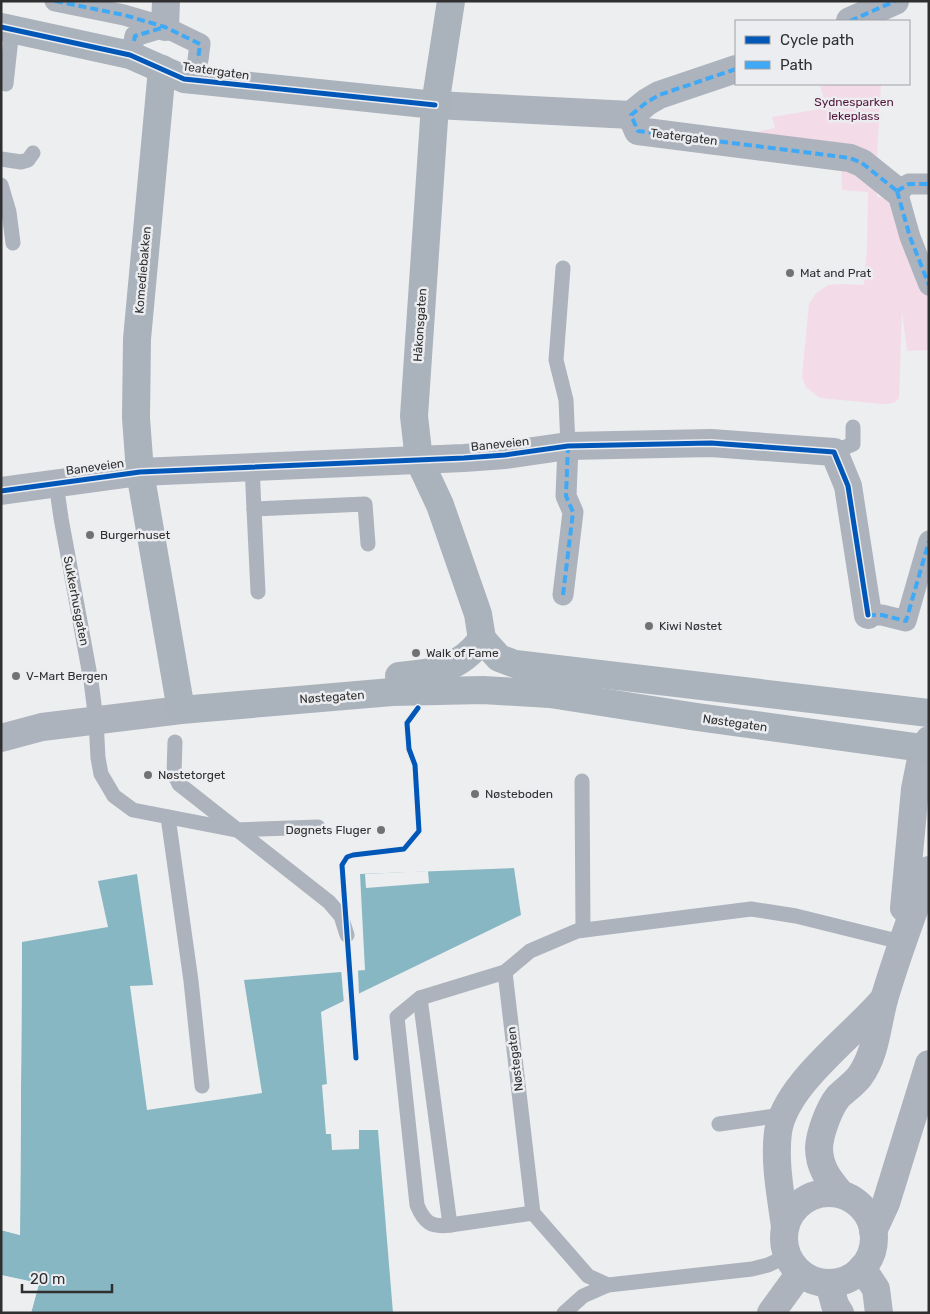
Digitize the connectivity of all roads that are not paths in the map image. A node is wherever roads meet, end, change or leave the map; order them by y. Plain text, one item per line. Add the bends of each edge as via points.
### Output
1 (55, 1) edge
2 (451, 1) edge
3 (895, 1) edge
4 (165, 14) edge
5 (852, 20) edge
6 (7, 28) edge
7 (134, 41) dead end
8 (198, 60) dead end
9 (162, 69) junction
10 (735, 69) edge
11 (6, 84) dead end
12 (435, 105) junction
13 (631, 114) junction
14 (33, 152) dead end
15 (1, 159) edge
16 (929, 184) edge
17 (1, 185) edge
18 (897, 191) junction
19 (13, 243) dead end
20 (563, 268) dead end
21 (929, 286) edge
22 (853, 427) dead end
23 (568, 446) junction
24 (834, 452) junction
25 (419, 460) junction
26 (252, 466) junction
27 (140, 472) junction
28 (56, 483) junction
29 (1, 490) edge
30 (254, 509) junction
31 (929, 541) edge
32 (368, 544) dead end
33 (258, 592) dead end
34 (563, 595) dead end
35 (868, 615) joint
36 (482, 639) junction
37 (288, 700) junction
38 (181, 710) junction
39 (929, 713) edge
40 (96, 720) junction
41 (1, 738) edge
42 (175, 742) dead end
43 (927, 746) edge
44 (582, 781) dead end
45 (168, 816) junction
46 (318, 827) dead end
47 (236, 830) junction
48 (929, 870) edge
49 (583, 930) junction
50 (347, 935) dead end
51 (901, 942) junction
52 (505, 972) junction
53 (420, 998) junction
54 (884, 1000) junction
55 (929, 1064) edge
56 (202, 1086) dead end
57 (782, 1115) junction
58 (719, 1124) dead end
59 (841, 1194) junction
60 (533, 1213) junction
61 (450, 1225) junction
62 (785, 1227) junction
63 (873, 1231) junction
64 (794, 1264) junction
65 (862, 1268) junction
66 (829, 1283) junction
67 (608, 1285) junction
68 (564, 1313) edge
69 (771, 1313) edge
70 (840, 1313) edge
71 (879, 1313) edge

1 - 4 street via 124,15
2 - 12 main road, Håkonsgaten
3 - 5 street
4 - 7 street via 135,36
4 - 8 street via 200,44
6 - 9 main road, Teatergaten via 130,55
6 - 11 lane
9 - 12 main road, Teatergaten via 184,79
9 - 27 main road, Komediebakken via 137,339 136,418
10 - 13 street via 659,95
12 - 13 street, Teatergaten
12 - 25 main road, Håkonsgaten via 414,416
13 - 18 street, Teatergaten via 638,131 850,158 862,163
14 - 15 lane via 28,160 21,162
16 - 18 street via 909,184
17 - 19 lane via 10,212
18 - 21 street
20 - 23 lane via 556,360 566,400
22 - 24 lane via 853,444
23 - 24 street, Baneveien via 711,443
23 - 25 street, Baneveien via 505,455
23 - 34 street via 566,496 573,512
24 - 35 street via 848,486
25 - 26 street, Baneveien
25 - 36 main road, Håkonsgaten via 440,505 478,614
26 - 27 street, Baneveien
26 - 30 lane
27 - 28 street, Baneveien
27 - 38 main road
28 - 29 street, Baneveien
28 - 40 lane, Sukkerhusgaten
30 - 32 lane via 365,504
30 - 33 lane
31 - 35 street via 906,621
36 - 37 main road, Nøstegaten via 455,665 433,673 321,682
36 - 39 main road via 499,658 516,664
37 - 38 main road
37 - 43 main road, Nøstegaten via 426,691 550,694 697,717
38 - 40 street
40 - 41 street via 42,727
40 - 45 lane, Sukkerhusgaten via 101,774 114,796 133,810
42 - 47 lane via 174,774 179,784
43 - 51 street, Nøstegaten via 915,789
44 - 49 lane
45 - 47 lane, Sukkerhusgaten
45 - 56 lane
46 - 47 lane
47 - 50 lane via 329,902 341,916
48 - 51 street, Nøstegaten
49 - 51 lane via 751,909 796,916
49 - 52 lane via 530,951
51 - 54 street, Nøstegaten
52 - 53 lane
52 - 60 lane, Nøstegaten
53 - 61 lane
53 - 61 lane via 397,1017 417,1205 429,1223 438,1227
54 - 57 street, Nøstegaten via 808,1077
54 - 59 street, Nøstegaten via 872,1054 859,1076 837,1099 824,1125 819,1146 821,1168
55 - 63 street via 886,1203
57 - 58 lane
57 - 62 street, Nøstegaten via 777,1154
59 - 62 street via 809,1197 794,1209
59 - 63 street via 863,1209
60 - 61 lane
60 - 67 lane via 588,1276
62 - 64 street via 784,1242
63 - 65 street via 870,1258
64 - 66 street via 812,1280
64 - 67 lane
64 - 69 street
65 - 66 street via 844,1280
65 - 71 street via 876,1289
66 - 70 street
67 - 68 lane via 583,1296

